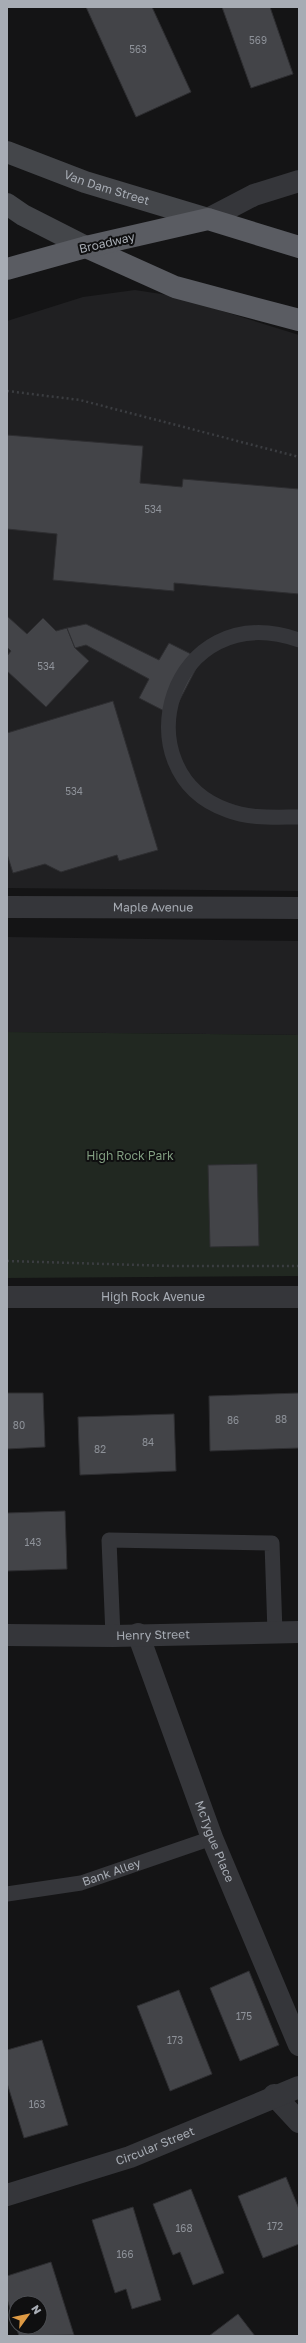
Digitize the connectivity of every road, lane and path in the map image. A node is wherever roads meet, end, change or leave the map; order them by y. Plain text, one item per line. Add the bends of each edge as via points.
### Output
1 (7, 152) edge
2 (299, 181) edge
3 (7, 204) edge
4 (208, 219) junction
5 (86, 247) junction
6 (299, 247) edge
7 (7, 269) edge
8 (299, 320) edge
9 (7, 391) edge
10 (299, 457) edge
11 (299, 640) edge
12 (299, 818) edge
13 (7, 907) edge
14 (299, 908) edge
15 (7, 1261) edge
16 (299, 1266) edge
17 (7, 1297) edge
18 (299, 1297) edge
19 (299, 1632) edge
20 (275, 1633) junction
21 (138, 1634) junction
22 (7, 1635) edge
23 (114, 1636) junction
24 (212, 1838) junction
25 (7, 1894) edge
26 (299, 2045) edge
27 (299, 2086) edge
28 (274, 2095) junction
29 (299, 2122) edge
30 (7, 2195) edge

1 - 4 main road, Van Dam Street via 85,182
2 - 4 street via 254,195
3 - 5 main road via 23,216
4 - 5 highway, Broadway
4 - 6 highway
5 - 7 highway, Broadway
5 - 8 highway via 175,287
9 - 10 path via 80,400
11 - 12 lane via 281,634 256,632 224,639 207,648 181,676 173,693 168,732 172,752 180,771 192,788 208,800 226,810 245,816
13 - 14 street, Maple Avenue
15 - 16 path via 172,1266
17 - 18 street, High Rock Avenue
19 - 20 street, Henry Street
20 - 21 street, Henry Street
20 - 23 lane via 272,1543 109,1540
21 - 23 street, Henry Street
21 - 24 street, McTygue Place
22 - 23 street, Henry Street
24 - 25 lane, Bank Alley via 81,1883
24 - 26 street, McTygue Place
27 - 28 street, Circular Street
28 - 29 street
28 - 30 street, Circular Street via 130,2156

